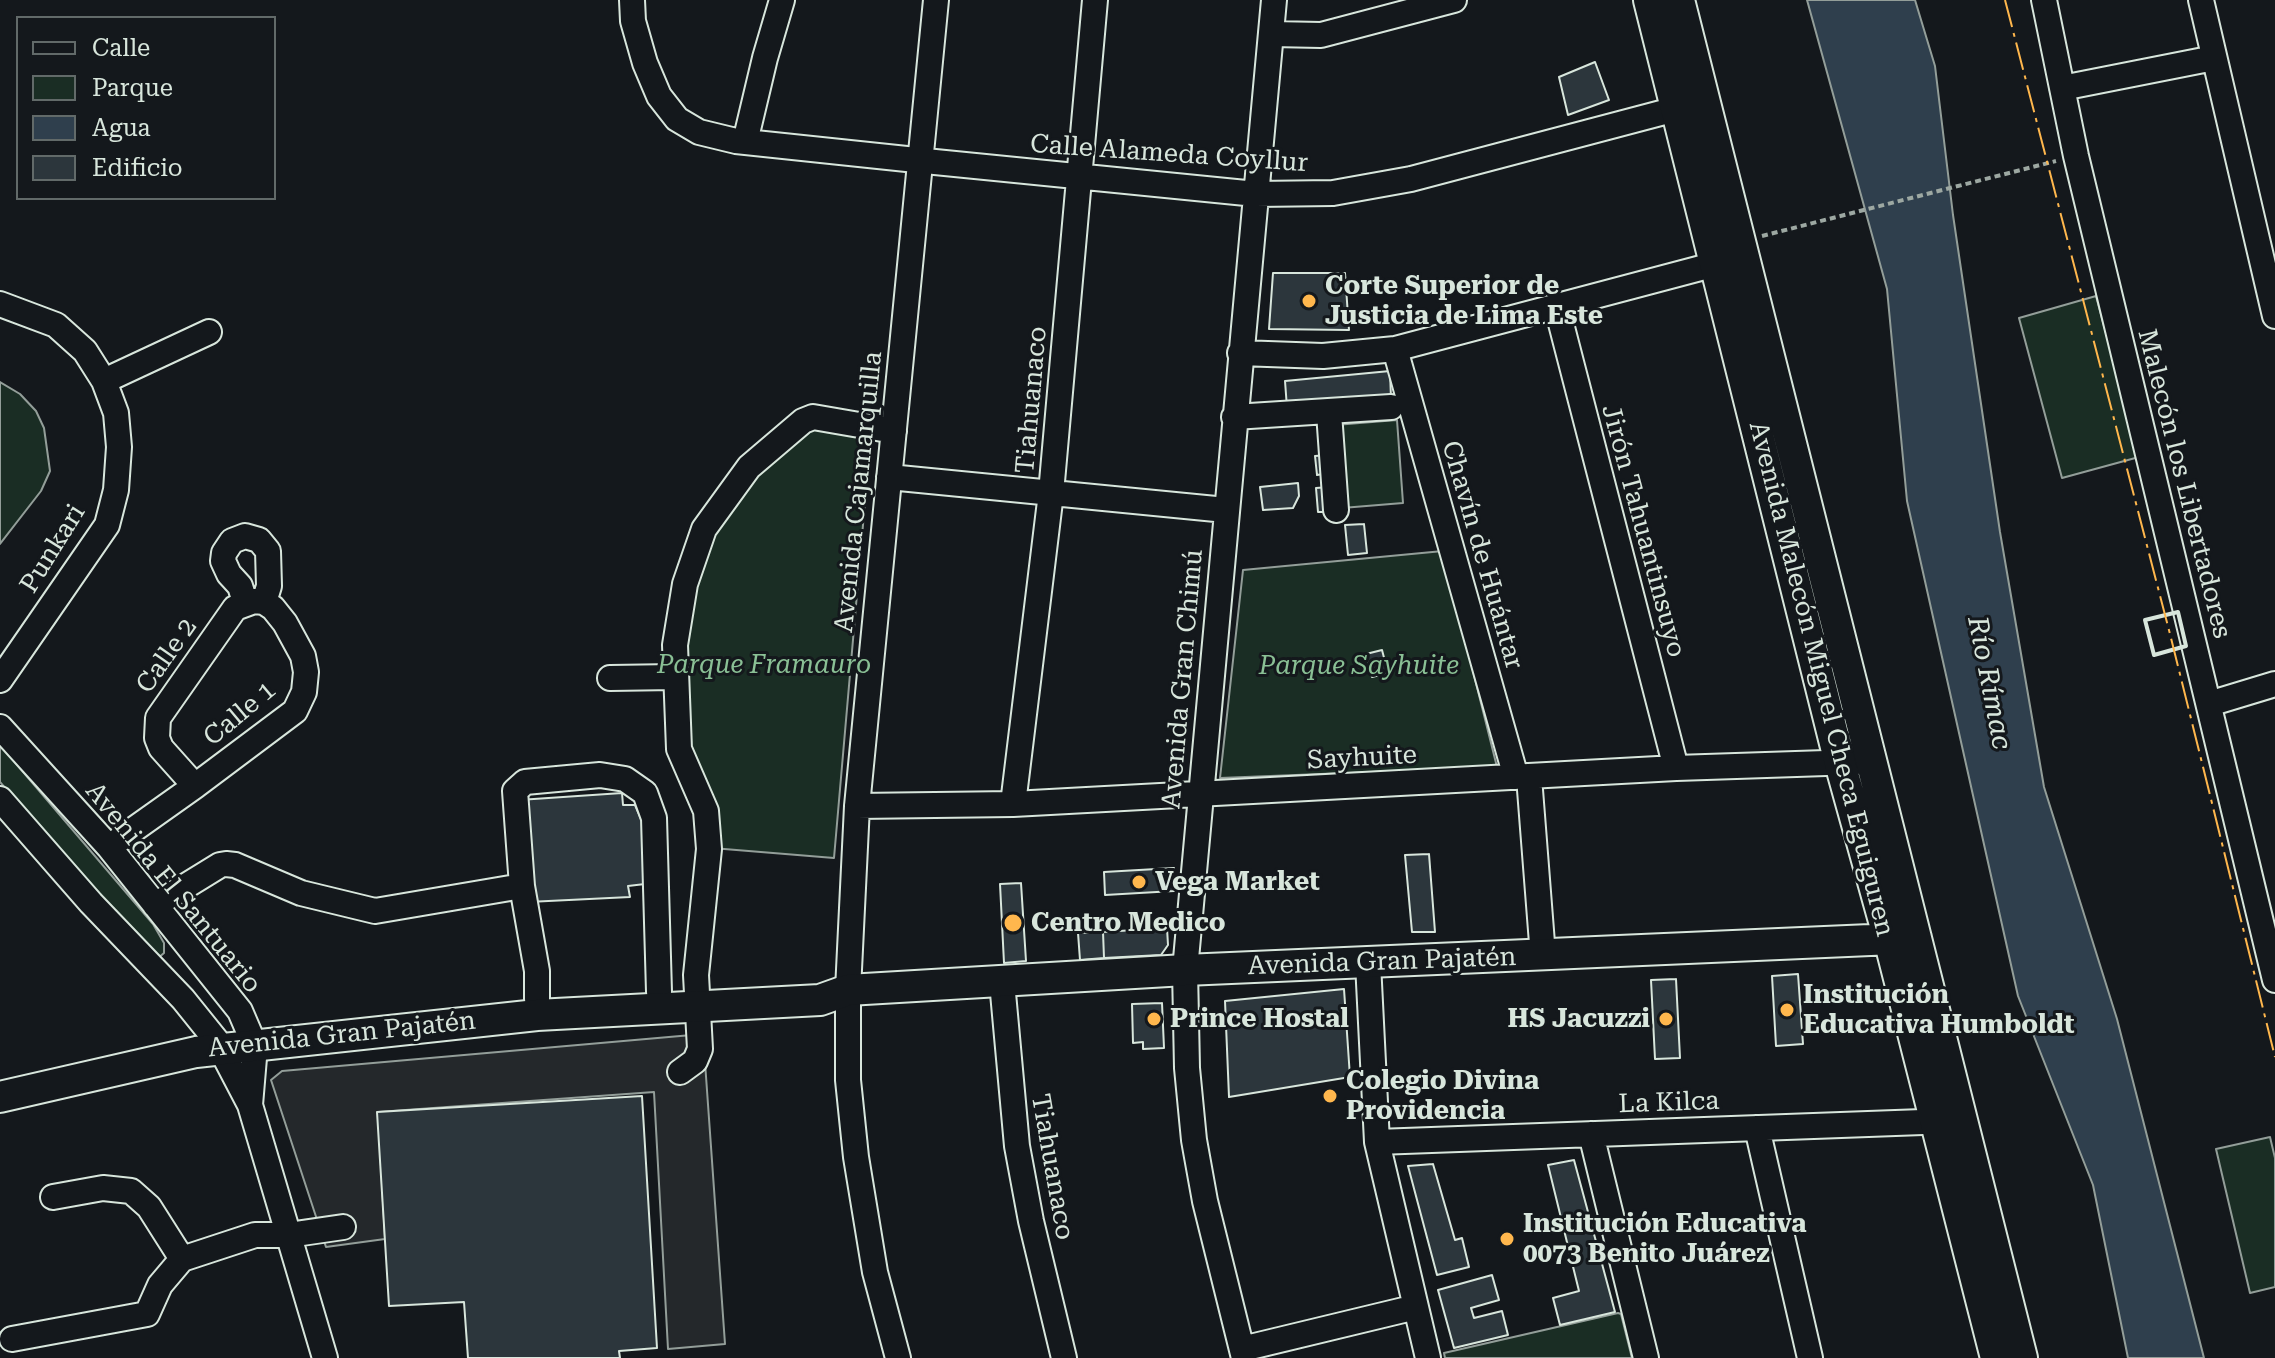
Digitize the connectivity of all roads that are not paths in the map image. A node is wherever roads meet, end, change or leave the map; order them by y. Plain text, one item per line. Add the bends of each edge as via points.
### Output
1 (632, 0) edge
2 (782, 0) edge
3 (936, 0) edge
4 (1095, 0) edge
5 (1274, 0) edge
6 (1454, 0) edge
7 (1649, 0) edge
8 (1679, 0) edge
9 (2044, 0) edge
10 (2201, 0) edge
11 (1272, 34) junction
12 (2214, 58) junction
13 (2062, 88) junction
14 (1676, 109) junction
15 (745, 142) junction
16 (920, 161) junction
17 (1080, 177) junction
18 (1256, 194) junction
19 (1716, 264) junction
20 (0, 304) edge
21 (1557, 308) junction
22 (2275, 316) edge
23 (209, 332) dead end
24 (1395, 349) junction
25 (1240, 353) junction
26 (104, 381) junction
27 (1391, 407) dead end
28 (1329, 413) junction
29 (1234, 417) junction
30 (894, 431) junction
31 (889, 477) junction
32 (1051, 493) junction
33 (1226, 510) junction
34 (1336, 510) dead end
35 (254, 602) joint
36 (674, 677) junction
37 (610, 678) dead end
38 (0, 680) edge
39 (2275, 684) edge
40 (2209, 704) junction
41 (0, 727) edge
42 (1870, 761) junction
43 (1840, 763) junction
44 (1676, 768) junction
45 (1522, 777) junction
46 (195, 786) junction
47 (1201, 796) junction
48 (0, 799) edge
49 (1013, 804) junction
50 (857, 806) junction
51 (109, 847) junction
52 (522, 886) junction
53 (2265, 890) edge
54 (155, 905) junction
55 (1902, 938) junction
56 (1543, 956) junction
57 (1368, 963) junction
58 (1185, 970) junction
59 (2275, 980) edge
60 (1002, 982) junction
61 (848, 990) junction
62 (659, 992) junction
63 (697, 998) junction
64 (537, 999) junction
65 (253, 1040) junction
66 (211, 1047) junction
67 (680, 1072) dead end
68 (0, 1097) edge
69 (250, 1105) junction
70 (1949, 1121) junction
71 (1757, 1128) junction
72 (1591, 1134) junction
73 (1377, 1142) junction
74 (53, 1197) dead end
75 (343, 1227) dead end
76 (288, 1235) junction
77 (182, 1259) junction
78 (1416, 1307) junction
79 (12, 1339) dead end
80 (1243, 1353) edge
81 (325, 1358) edge
82 (898, 1358) edge
83 (1064, 1358) edge
84 (1428, 1358) edge
85 (1646, 1358) edge
86 (1810, 1358) edge
87 (1996, 1358) edge
88 (2022, 1358) edge

1 - 15 street, Calle Alameda Coyllur via 645,63 659,96 677,119 699,132
2 - 15 street
3 - 16 street, Avenida Cajamarquilla
4 - 17 street, Tiahuanaco
5 - 11 street, Avenida Gran Chimú
6 - 11 street via 1321,35
7 - 14 main road, Avenida Malecón Miguel Checa Eguiguren
8 - 42 main road, Avenida Malecón Miguel Checa Eguiguren
9 - 13 street, Malecón los Libertadores
10 - 12 street
11 - 18 street, Avenida Gran Chimú
12 - 13 street
12 - 22 street
13 - 40 street, Malecón los Libertadores
14 - 18 street, Calle Alameda Coyllur via 1370,188
14 - 19 main road, Avenida Malecón Miguel Checa Eguiguren
15 - 16 street, Calle Alameda Coyllur
16 - 17 street, Calle Alameda Coyllur
16 - 30 street, Avenida Cajamarquilla
17 - 18 street, Calle Alameda Coyllur
17 - 32 street, Tiahuanaco
18 - 25 street, Avenida Gran Chimú
19 - 21 street
19 - 43 main road, Avenida Malecón Miguel Checa Eguiguren
20 - 26 street, Punkari via 56,325 85,351
21 - 24 street
21 - 44 street, Jirón Tahuantinsuyo
23 - 26 street
24 - 25 street via 1323,356
24 - 45 street, Chavín de Huántar
25 - 29 street, Avenida Gran Chimú
26 - 38 street, Punkari via 116,413 119,447 107,525
27 - 28 street
28 - 29 street
28 - 34 street
29 - 33 street, Avenida Gran Chimú
30 - 31 street, Avenida Cajamarquilla
30 - 36 street via 813,417 749,467 704,529 685,584
31 - 32 street
31 - 50 street, Avenida Cajamarquilla
32 - 33 street
32 - 49 street, Tiahuanaco
33 - 47 street, Avenida Gran Chimú
35 - 46 street, Calle 2 via 235,608 158,718 161,748
35 - 46 street, Calle 1 via 273,608 285,623 303,656 304,692 295,711
36 - 37 street
36 - 63 street via 681,759 709,827
39 - 40 street
40 - 53 street, Malecón los Libertadores
41 - 51 street, Avenida El Santuario
42 - 43 street, Sayhuite
42 - 55 main road, Avenida Malecón Miguel Checa Eguiguren
43 - 44 street, Sayhuite
43 - 55 main road, Avenida Malecón Miguel Checa Eguiguren
44 - 45 street, Sayhuite
45 - 47 street, Sayhuite
45 - 56 street, Chavín de Huántar
46 - 51 street, Calle 1
47 - 49 street, Sayhuite
47 - 58 street, Avenida Gran Chimú
48 - 66 street via 183,999
49 - 50 street, Sayhuite
50 - 61 street, Avenida Cajamarquilla
51 - 54 street, Avenida El Santuario
52 - 54 street via 375,911 301,893 226,864
52 - 62 street via 515,791 525,782 600,775 625,779 645,793 654,818
52 - 64 street
53 - 59 street, Malecón los Libertadores
54 - 65 street, Avenida El Santuario via 240,1011
55 - 56 main road, Avenida Gran Pajatén
55 - 70 main road, Avenida Malecón Miguel Checa Eguiguren
56 - 57 main road, Avenida Gran Pajatén
57 - 58 main road, Avenida Gran Pajatén
57 - 73 street
58 - 60 main road, Avenida Gran Pajatén
58 - 80 street, Avenida Gran Chimú via 1194,1140
60 - 61 main road, Avenida Gran Pajatén
60 - 83 street, Tiahuanaco via 1017,1146
61 - 63 main road, Avenida Gran Pajatén via 820,1000
61 - 82 street, Avenida Cajamarquilla via 848,1080 856,1157 875,1272
62 - 63 main road, Avenida Gran Pajatén
62 - 64 main road, Avenida Gran Pajatén
63 - 65 main road, Avenida Gran Pajatén
63 - 67 street via 700,1049 695,1061
64 - 65 main road, Avenida Gran Pajatén
65 - 66 main road, Avenida Gran Pajatén
65 - 69 street
66 - 68 main road, Avenida Gran Pajatén
66 - 69 street
69 - 76 street
70 - 71 street, La Kilca
70 - 87 main road, Avenida Malecón Miguel Checa Eguiguren
70 - 88 main road, Avenida Malecón Miguel Checa Eguiguren
71 - 72 street, La Kilca
71 - 86 street
72 - 73 street, La Kilca
72 - 85 street
73 - 78 street
74 - 77 street via 103,1188 131,1191 149,1207
75 - 76 street
76 - 77 street via 255,1235
76 - 81 street
77 - 79 street via 160,1285 147,1314
78 - 80 street
78 - 84 street

